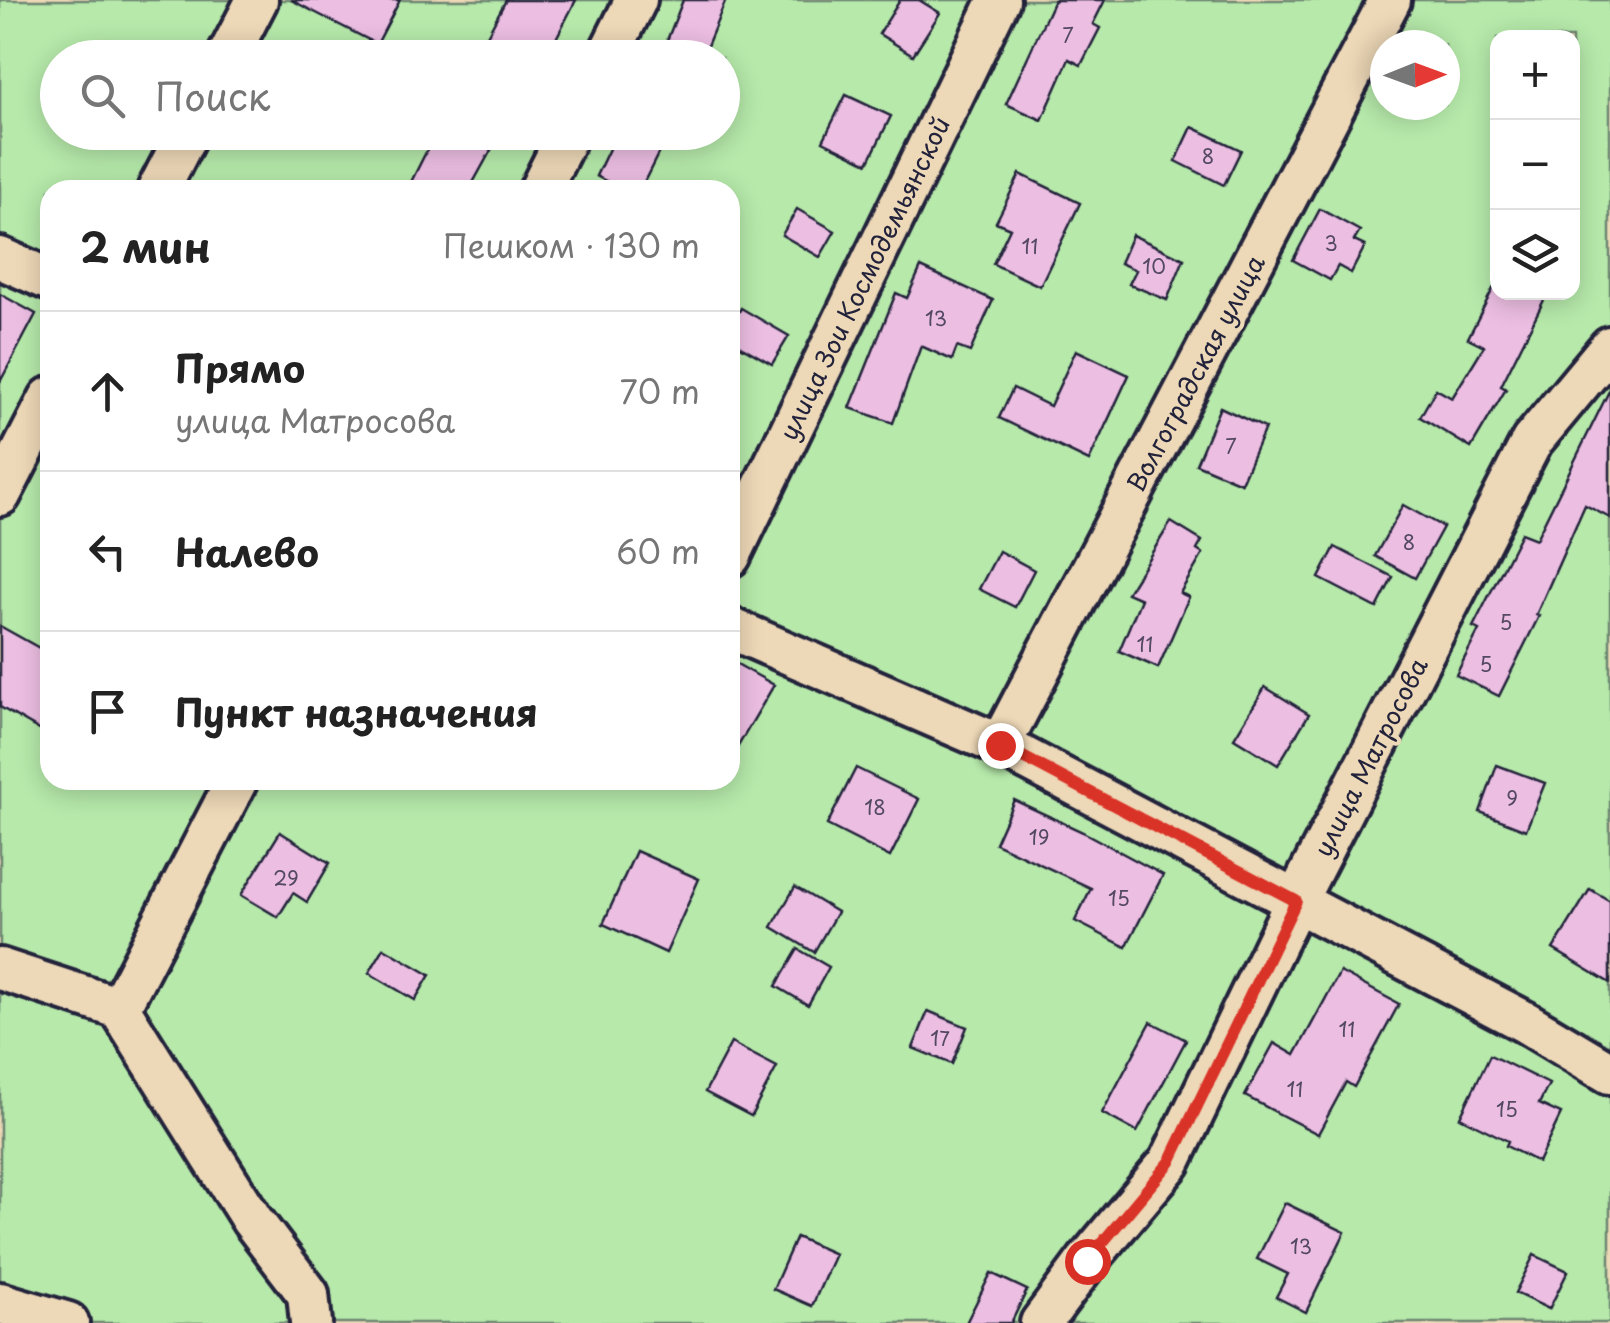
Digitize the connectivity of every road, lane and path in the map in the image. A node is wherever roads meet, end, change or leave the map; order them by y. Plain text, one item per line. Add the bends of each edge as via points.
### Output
1 (257, 0) edge
2 (636, 0) edge
3 (998, 0) edge
4 (1390, 0) edge
5 (236, 40) edge
6 (616, 40) edge
7 (179, 150) edge
8 (561, 150) edge
9 (163, 180) edge
10 (545, 180) edge
11 (0, 258) edge
12 (40, 276) edge
13 (1610, 347) edge
14 (40, 417) edge
15 (0, 495) edge
16 (740, 535) edge
17 (740, 632) edge
18 (1000, 745) junction
19 (232, 790) edge
20 (1296, 901) junction
21 (0, 969) edge
22 (119, 1008) junction
23 (1610, 1073) edge
24 (0, 1304) edge
25 (68, 1323) edge
26 (311, 1323) edge
27 (1041, 1323) edge

1 - 5 street
2 - 6 street
3 - 16 street, улица Зои Космодемьянской
4 - 18 street, Волгоградская улица
7 - 9 street
8 - 10 street
11 - 12 street
13 - 20 street, улица Матросова via 1532,440
14 - 15 street
17 - 18 street
18 - 20 street
19 - 22 street
20 - 23 street
20 - 27 street, улица Матросова via 1170,1162
21 - 22 street
22 - 26 street via 252,1220 308,1294
24 - 25 street

